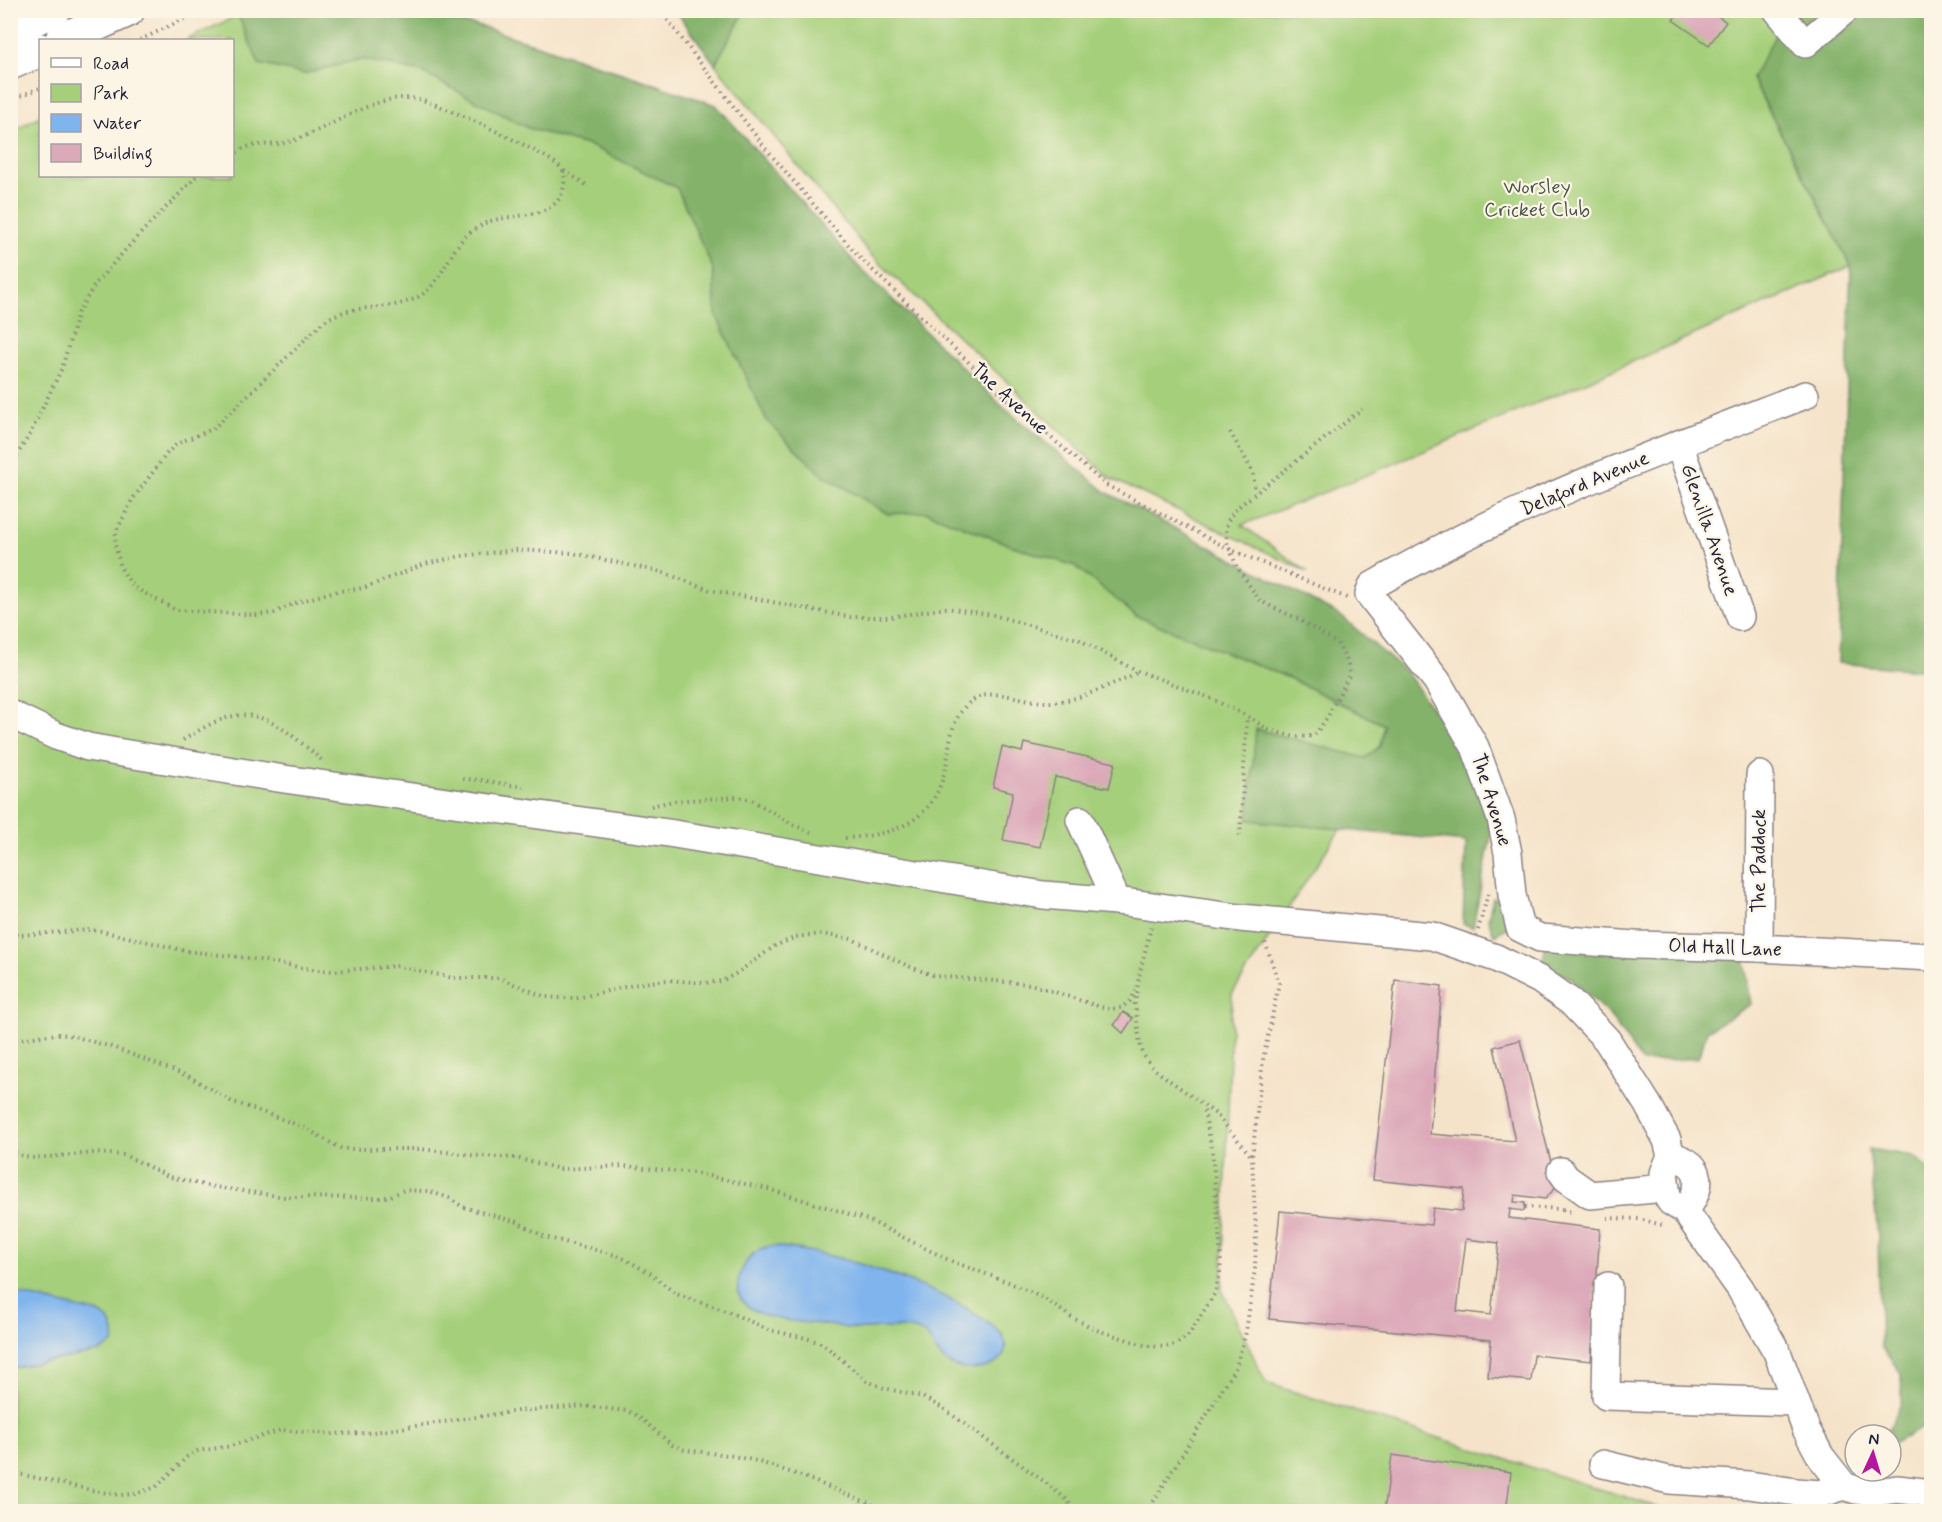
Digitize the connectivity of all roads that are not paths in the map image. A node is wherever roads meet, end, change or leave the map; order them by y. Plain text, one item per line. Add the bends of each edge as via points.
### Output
1 (54, 10) edge
2 (128, 10) edge
3 (1777, 10) edge
4 (1845, 10) edge
5 (10, 29) edge
6 (64, 39) edge
7 (39, 50) edge
8 (10, 63) edge
9 (1805, 395) dead end
10 (1679, 444) junction
11 (1362, 594) joint
12 (1740, 617) dead end
13 (10, 714) edge
14 (1760, 775) dead end
15 (1080, 820) dead end
16 (1116, 901) junction
17 (1520, 928) joint
18 (1759, 948) junction
19 (1932, 957) edge
20 (1671, 1156) junction
21 (1564, 1175) road end
22 (1665, 1188) junction
23 (1689, 1216) junction
24 (1608, 1286) dead end
25 (1794, 1402) junction
26 (1603, 1464) dead end
27 (1844, 1486) junction
28 (1932, 1497) edge

1 - 5 highway
2 - 6 highway
3 - 4 street via 1805,44
7 - 8 highway
9 - 10 street, Delaford Avenue
10 - 11 street, Delaford Avenue via 1520,512 1408,565
10 - 12 street, Glenilla Avenue
11 - 17 street, The Avenue via 1369,594 1437,681 1475,747 1501,819
13 - 16 street via 88,747 128,754 668,833 1043,895
14 - 18 street, The Paddock
15 - 16 street
16 - 20 street via 1258,920 1432,936 1496,958 1571,1002 1607,1040 1648,1105
17 - 18 street, Old Hall Lane via 1540,938
18 - 19 street, Old Hall Lane
20 - 22 street via 1664,1168
20 - 23 street via 1683,1159 1696,1171 1698,1180
21 - 22 street via 1590,1195
22 - 23 street via 1671,1202
23 - 25 street via 1740,1288 1777,1352
24 - 25 street via 1606,1396
25 - 27 street via 1821,1457
26 - 27 street via 1670,1480 1797,1492 1820,1494
27 - 28 street via 1877,1492 1923,1492

